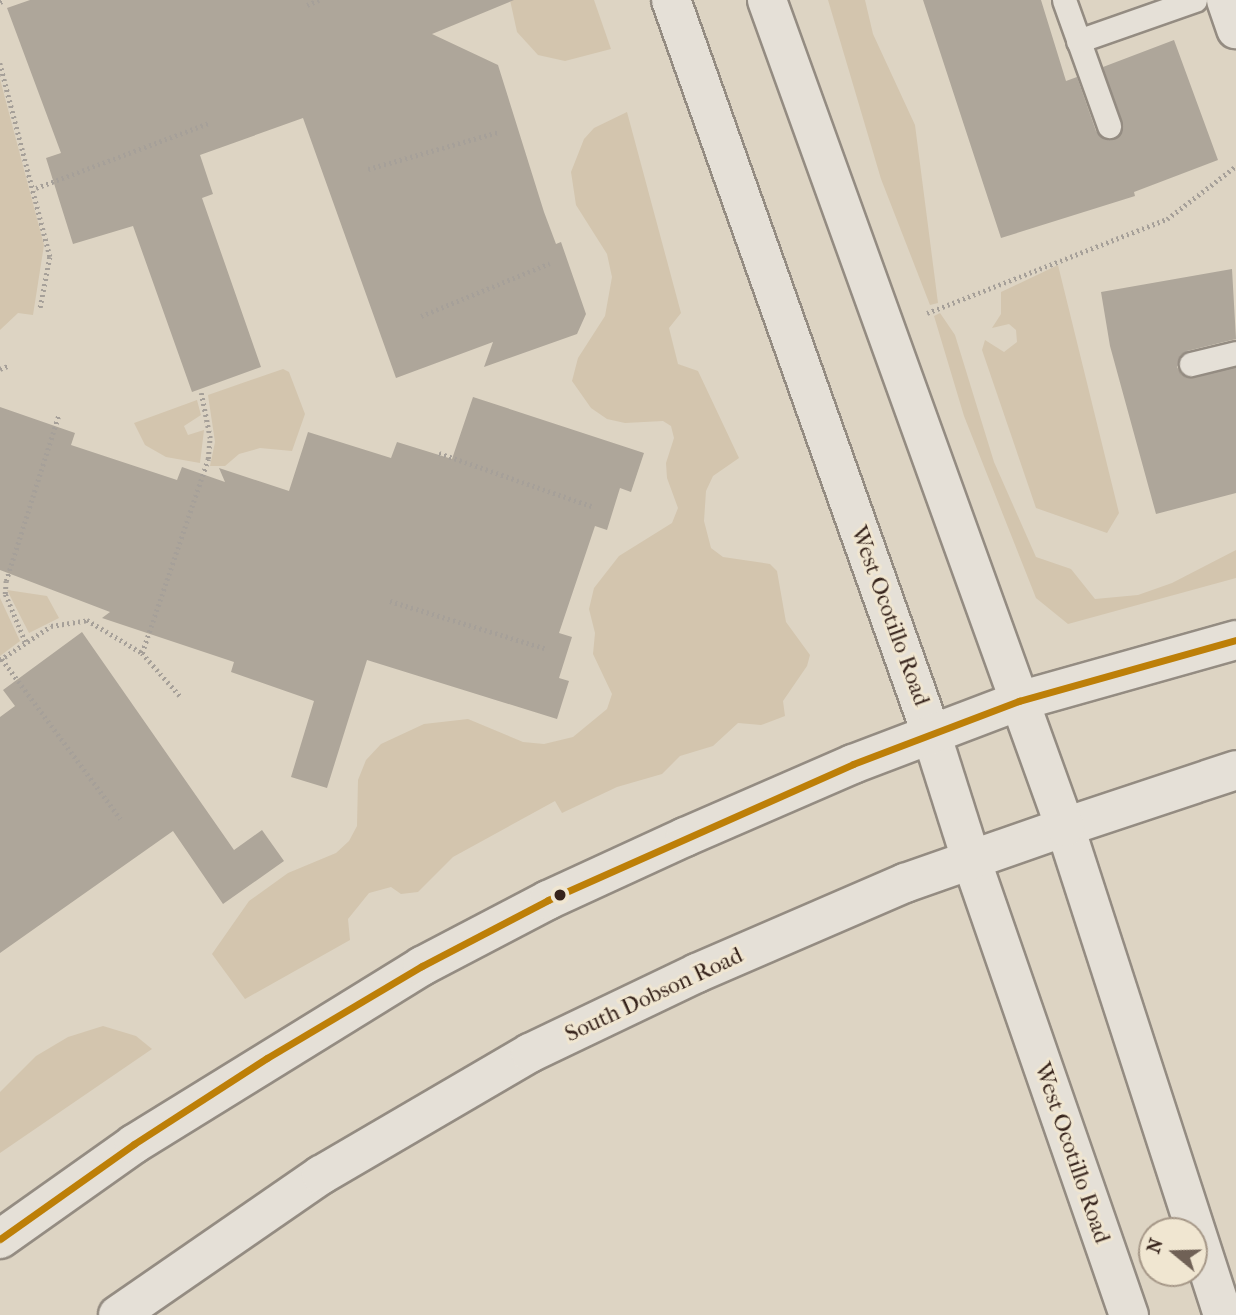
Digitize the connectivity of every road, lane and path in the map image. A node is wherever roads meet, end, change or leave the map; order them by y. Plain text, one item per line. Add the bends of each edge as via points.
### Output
1 (319, 0) edge
2 (671, 0) edge
3 (767, 0) edge
4 (1064, 0) edge
5 (1195, 0) edge
6 (1226, 0) edge
7 (307, 5) dead end
8 (1236, 29) edge
9 (1078, 41) junction
10 (0, 63) edge
11 (209, 123) dead end
12 (1109, 126) dead end
13 (499, 132) dead end
14 (1236, 166) edge
15 (368, 169) dead end
16 (36, 188) junction
17 (550, 263) dead end
18 (40, 310) dead end
19 (927, 313) dead end
20 (421, 316) dead end
21 (1236, 354) edge
22 (1191, 364) dead end
23 (8, 366) dead end
24 (0, 369) edge
25 (201, 393) dead end
26 (59, 414) dead end
27 (439, 453) dead end
28 (593, 507) dead end
29 (390, 601) dead end
30 (1236, 640) edge
31 (24, 642) junction
32 (547, 649) dead end
33 (142, 653) junction
34 (1, 660) edge
35 (181, 697) dead end
36 (1019, 701) junction
37 (932, 736) junction
38 (1236, 770) edge
39 (121, 819) dead end
40 (1065, 827) junction
41 (971, 859) junction
42 (0, 1239) edge
43 (118, 1315) edge
44 (1129, 1315) edge
45 (1223, 1315) edge

1 - 7 path
2 - 37 main road, West Ocotillo Road
3 - 36 main road
4 - 9 lane
5 - 9 lane
6 - 8 main road
9 - 12 lane
10 - 16 path
11 - 16 path
13 - 15 path
14 - 19 path via 1167,219
16 - 18 path via 50,257
17 - 20 path
21 - 22 lane
23 - 24 path
25 - 33 path via 209,430 208,459
26 - 31 path via 6,581 5,594
27 - 28 path
29 - 32 path
30 - 36 main road
31 - 33 path via 68,620 87,620
31 - 34 path
33 - 35 path
34 - 39 path
36 - 37 main road
36 - 40 main road
37 - 41 main road, West Ocotillo Road
37 - 42 main road via 853,764 685,837 422,966 134,1144
38 - 40 main road, South Dobson Road
40 - 41 main road, South Dobson Road
40 - 45 main road
41 - 43 main road, South Dobson Road via 697,973 530,1053 321,1175
41 - 44 main road, West Ocotillo Road

